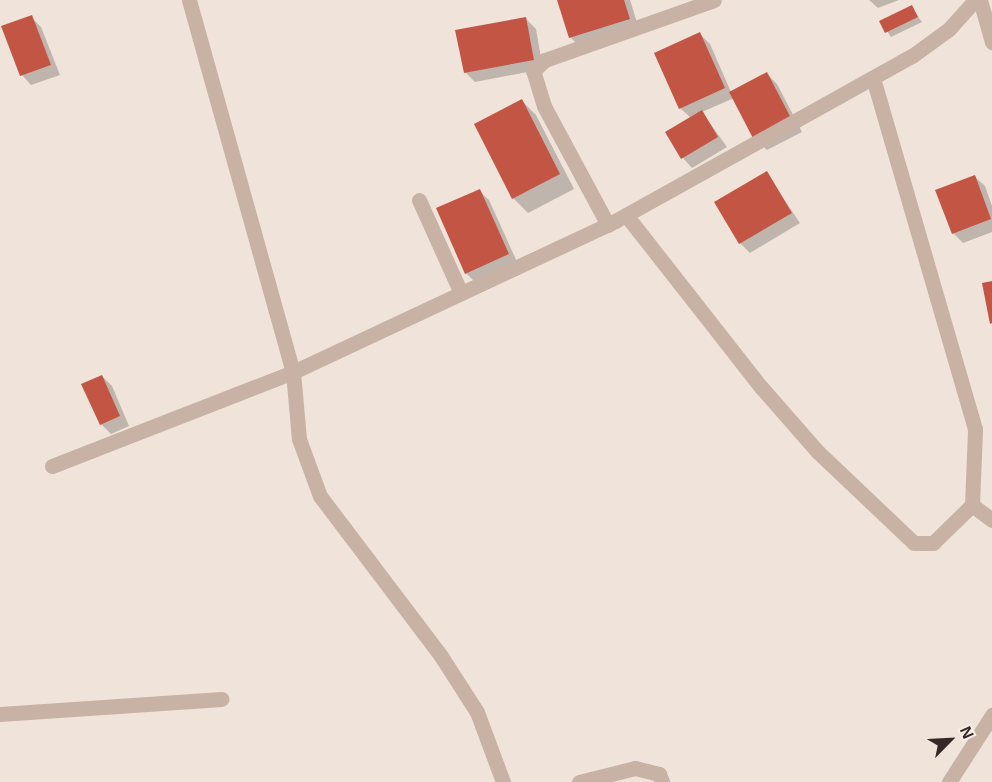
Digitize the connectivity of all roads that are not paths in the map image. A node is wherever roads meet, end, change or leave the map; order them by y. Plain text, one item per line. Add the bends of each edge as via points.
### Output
1 (189, 0) edge
2 (714, 0) edge
3 (975, 0) edge
4 (980, 0) edge
5 (992, 42) edge
6 (873, 79) junction
7 (419, 200) dead end
8 (626, 215) junction
9 (608, 225) junction
10 (461, 293) junction
11 (293, 372) junction
12 (52, 466) dead end
13 (972, 505) junction
14 (992, 520) edge
15 (221, 699) dead end
16 (0, 714) edge
17 (992, 716) edge
18 (503, 782) edge
19 (579, 782) edge
20 (662, 782) edge
21 (949, 782) edge

1 - 11 street
2 - 9 street via 545,60 533,71 544,106
3 - 6 street via 950,29
4 - 5 street
6 - 8 street
6 - 13 street via 975,429
7 - 10 street
8 - 9 street
8 - 13 street via 768,396 818,452 914,543 933,543
9 - 10 street
10 - 11 street
11 - 12 street
11 - 18 street via 299,439 320,496 441,656 477,712
13 - 14 street
15 - 16 street
17 - 21 street
19 - 20 street via 635,768 659,774

